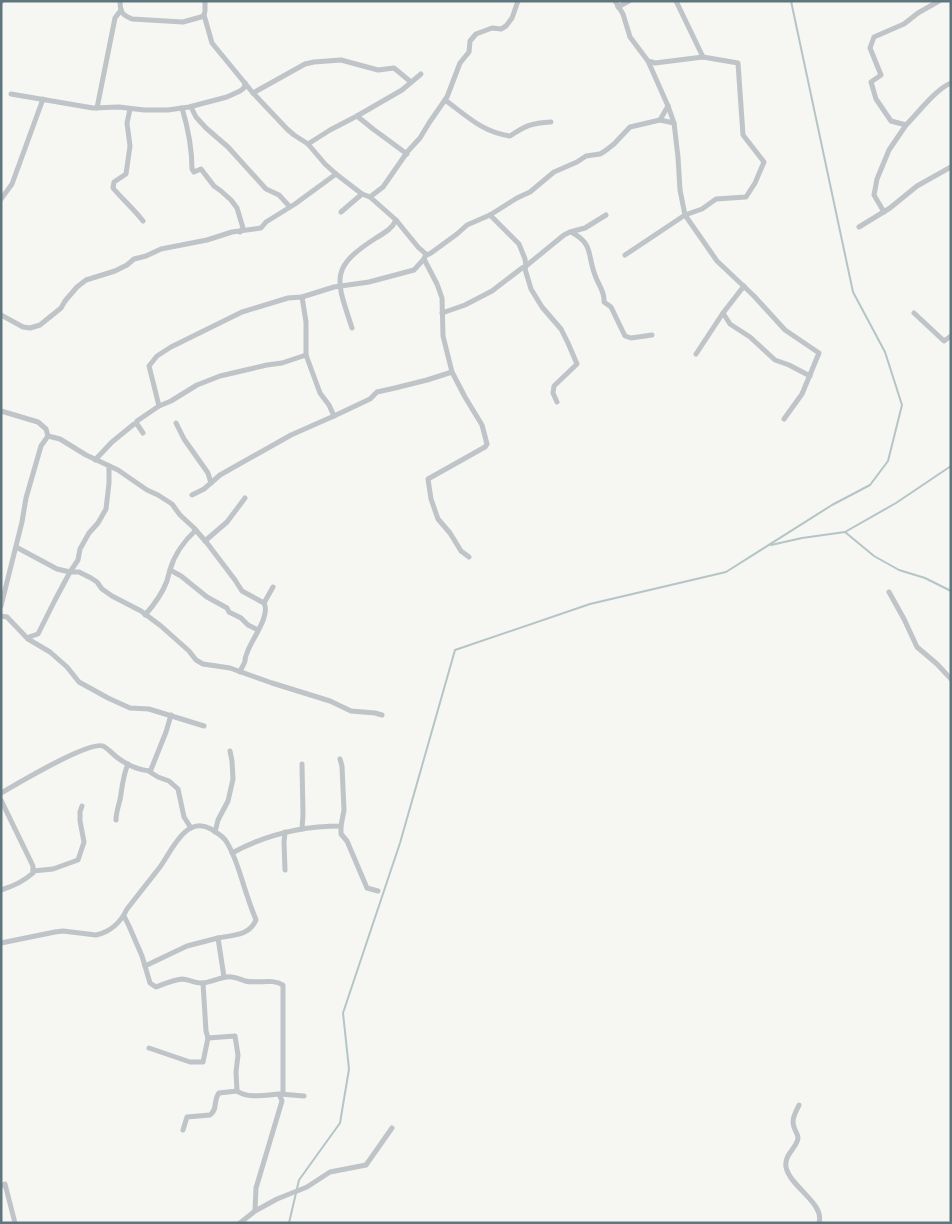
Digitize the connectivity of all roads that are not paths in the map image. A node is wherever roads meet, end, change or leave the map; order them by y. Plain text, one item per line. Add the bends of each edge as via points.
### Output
1 (120, 1) edge
2 (205, 1) edge
3 (518, 1) edge
4 (629, 1) edge
5 (676, 1) edge
6 (939, 1) edge
7 (617, 4) edge
8 (121, 10) junction
9 (204, 15) junction
10 (703, 57) junction
11 (648, 61) junction
12 (421, 74) dead end
13 (411, 82) junction
14 (245, 83) junction
15 (951, 83) edge
16 (253, 93) junction
17 (11, 94) dead end
18 (43, 99) junction
19 (445, 100) junction
20 (668, 106) junction
21 (191, 107) junction
22 (97, 108) junction
23 (182, 108) junction
24 (130, 109) junction
25 (357, 116) junction
26 (660, 120) junction
27 (551, 122) dead end
28 (674, 123) junction
29 (906, 124) junction
30 (308, 144) junction
31 (406, 154) junction
32 (951, 167) edge
33 (336, 174) junction
34 (362, 194) junction
35 (370, 197) junction
36 (1, 199) edge
37 (290, 207) junction
38 (341, 212) dead end
39 (884, 212) junction
40 (490, 215) junction
41 (606, 215) dead end
42 (685, 215) junction
43 (396, 220) junction
44 (143, 222) dead end
45 (859, 227) dead end
46 (240, 232) junction
47 (570, 232) junction
48 (625, 255) dead end
49 (425, 256) junction
50 (526, 266) junction
51 (744, 286) junction
52 (340, 287) junction
53 (302, 297) junction
54 (442, 313) junction
55 (723, 313) junction
56 (914, 313) dead end
57 (1, 315) edge
58 (352, 328) dead end
59 (652, 335) dead end
60 (951, 336) edge
61 (696, 354) dead end
62 (306, 355) junction
63 (452, 372) junction
64 (810, 376) junction
65 (557, 402) dead end
66 (159, 406) junction
67 (1, 411) edge
68 (334, 416) junction
69 (784, 419) dead end
70 (137, 421) dead end
71 (176, 423) dead end
72 (144, 433) dead end
73 (48, 436) junction
74 (95, 460) junction
75 (109, 466) junction
76 (211, 483) junction
77 (192, 494) dead end
78 (245, 498) dead end
79 (196, 530) junction
80 (205, 541) junction
81 (16, 547) junction
82 (469, 557) dead end
83 (170, 570) junction
84 (70, 572) junction
85 (273, 587) dead end
86 (889, 592) dead end
87 (264, 603) junction
88 (1, 606) edge
89 (145, 615) junction
90 (1, 616) edge
91 (258, 630) junction
92 (28, 639) junction
93 (240, 672) junction
94 (951, 679) edge
95 (170, 715) junction
96 (382, 715) dead end
97 (204, 726) dead end
98 (230, 751) dead end
99 (340, 759) dead end
100 (128, 764) junction
101 (302, 764) dead end
102 (150, 771) junction
103 (1, 793) edge
104 (1, 800) edge
105 (82, 806) dead end
106 (116, 820) dead end
107 (341, 826) junction
108 (191, 828) junction
109 (302, 828) junction
110 (215, 832) junction
111 (286, 832) junction
112 (232, 852) junction
113 (284, 870) dead end
114 (32, 871) junction
115 (1, 890) edge
116 (378, 891) dead end
117 (124, 916) junction
118 (218, 938) junction
119 (1, 943) edge
120 (145, 966) junction
121 (224, 977) junction
122 (203, 983) junction
123 (208, 1038) junction
124 (149, 1048) dead end
125 (237, 1090) junction
126 (281, 1094) junction
127 (304, 1096) dead end
128 (799, 1105) dead end
129 (392, 1128) dead end
130 (183, 1130) dead end
131 (1, 1186) edge
132 (254, 1211) junction
133 (15, 1223) edge
134 (240, 1223) edge
135 (819, 1223) edge

1 - 8 street
2 - 9 street
3 - 19 street via 506,26 476,34 470,41
4 - 7 street
5 - 10 street
6 - 29 street via 904,24 874,37 870,48 881,75 871,82 876,99 891,120
7 - 11 street via 630,37
8 - 9 street via 132,19 183,22
8 - 22 street via 115,18
9 - 14 street via 212,43
10 - 11 street via 656,63
10 - 42 street via 738,63 743,134 764,162 746,197 716,199
11 - 20 street
12 - 13 street
13 - 16 street via 394,68 378,70 341,60 325,61 305,64
13 - 25 street
14 - 16 street
14 - 21 street via 240,92
15 - 29 street
16 - 30 street via 287,129
17 - 18 street
18 - 22 street
18 - 36 street via 12,184
19 - 27 street via 482,128 498,134 510,136 526,126
19 - 31 street
20 - 26 street
20 - 28 street
21 - 23 street
21 - 37 street via 206,128 266,189 279,195
22 - 24 street
23 - 24 street
23 - 46 street via 189,132 192,169 194,172 201,170 237,208 243,228
24 - 44 street via 126,174 114,182 113,188
25 - 30 street
25 - 31 street
26 - 28 street
26 - 40 street via 630,127 605,151 586,156 554,172 530,192
28 - 42 street
29 - 39 street via 877,179 874,195
30 - 33 street
31 - 35 street via 383,187
32 - 39 street via 917,186
33 - 34 street
33 - 37 street
34 - 35 street
34 - 38 street
35 - 43 street
37 - 46 street via 261,228
39 - 45 street
40 - 49 street via 467,225
40 - 50 street via 519,244
41 - 47 street via 585,228
42 - 48 street
42 - 51 street via 717,261
43 - 49 street
43 - 52 street via 390,229 348,259 341,270
46 - 57 street via 161,249 134,259 115,271 86,280 64,301 62,308 40,325 30,328
47 - 50 street
47 - 59 street via 586,244 604,302 611,307 626,336
49 - 52 street via 414,270
49 - 54 street via 442,298
50 - 54 street via 492,291
50 - 65 street via 532,289 561,329 577,364 554,386
51 - 55 street
51 - 64 street via 785,330 819,353
52 - 53 street
52 - 58 street
53 - 62 street
53 - 66 street via 242,312 157,356 149,366
54 - 63 street via 443,336
55 - 61 street
55 - 64 street via 730,324 750,336 775,360
56 - 60 street via 944,341
62 - 66 street via 220,376
62 - 68 street via 320,393
63 - 68 street via 377,392 370,399
63 - 82 street via 482,425 487,444 428,479 438,519
64 - 69 street
66 - 70 street
67 - 73 street via 38,422
68 - 76 street via 291,435
71 - 76 street via 208,472
72 - 74 street via 134,424
73 - 74 street via 60,439
73 - 81 street via 37,459
74 - 75 street
75 - 79 street via 172,504
75 - 84 street via 106,509 89,533
76 - 77 street
78 - 80 street via 227,522
79 - 80 street
79 - 83 street via 182,546
80 - 87 street via 242,591
81 - 84 street via 57,569
81 - 88 street
83 - 89 street via 155,604
83 - 91 street
84 - 89 street via 91,578 102,589
84 - 92 street via 38,634 28,636
85 - 87 street
86 - 94 street via 917,647
87 - 91 street via 266,611
89 - 93 street via 196,660
90 - 92 street via 7,617
91 - 93 street
92 - 95 street via 50,652 80,682 108,698 130,708
93 - 96 street via 351,711
95 - 97 street
95 - 102 street
98 - 110 street via 233,779
99 - 107 street via 344,810
100 - 102 street
100 - 103 street via 103,746 97,746 72,755
100 - 106 street
101 - 109 street
102 - 108 street via 178,789 184,817
104 - 114 street via 33,866
105 - 114 street via 80,821 84,842 78,860 53,869
107 - 109 street
107 - 116 street via 341,834 350,847 364,883 367,888
108 - 110 street via 201,825
108 - 117 street via 175,843
109 - 111 street
110 - 112 street via 226,840
111 - 112 street via 261,838
111 - 113 street
112 - 118 street via 256,920 245,933
114 - 115 street via 19,884
117 - 119 street via 101,934 63,931
117 - 120 street
118 - 120 street via 182,948
118 - 121 street
120 - 122 street via 150,983 156,987 184,979
121 - 122 street
121 - 126 street via 283,985
122 - 123 street
123 - 124 street via 203,1062 190,1062
123 - 125 street via 235,1036
125 - 126 street via 242,1094
125 - 130 street via 218,1093 213,1113 187,1117
126 - 127 street
126 - 132 street via 282,1100 256,1188
128 - 135 street via 793,1121 798,1141 787,1158 786,1167 793,1181 817,1208
129 - 132 street via 366,1164 330,1172 308,1187
131 - 133 street via 5,1184
132 - 134 street

